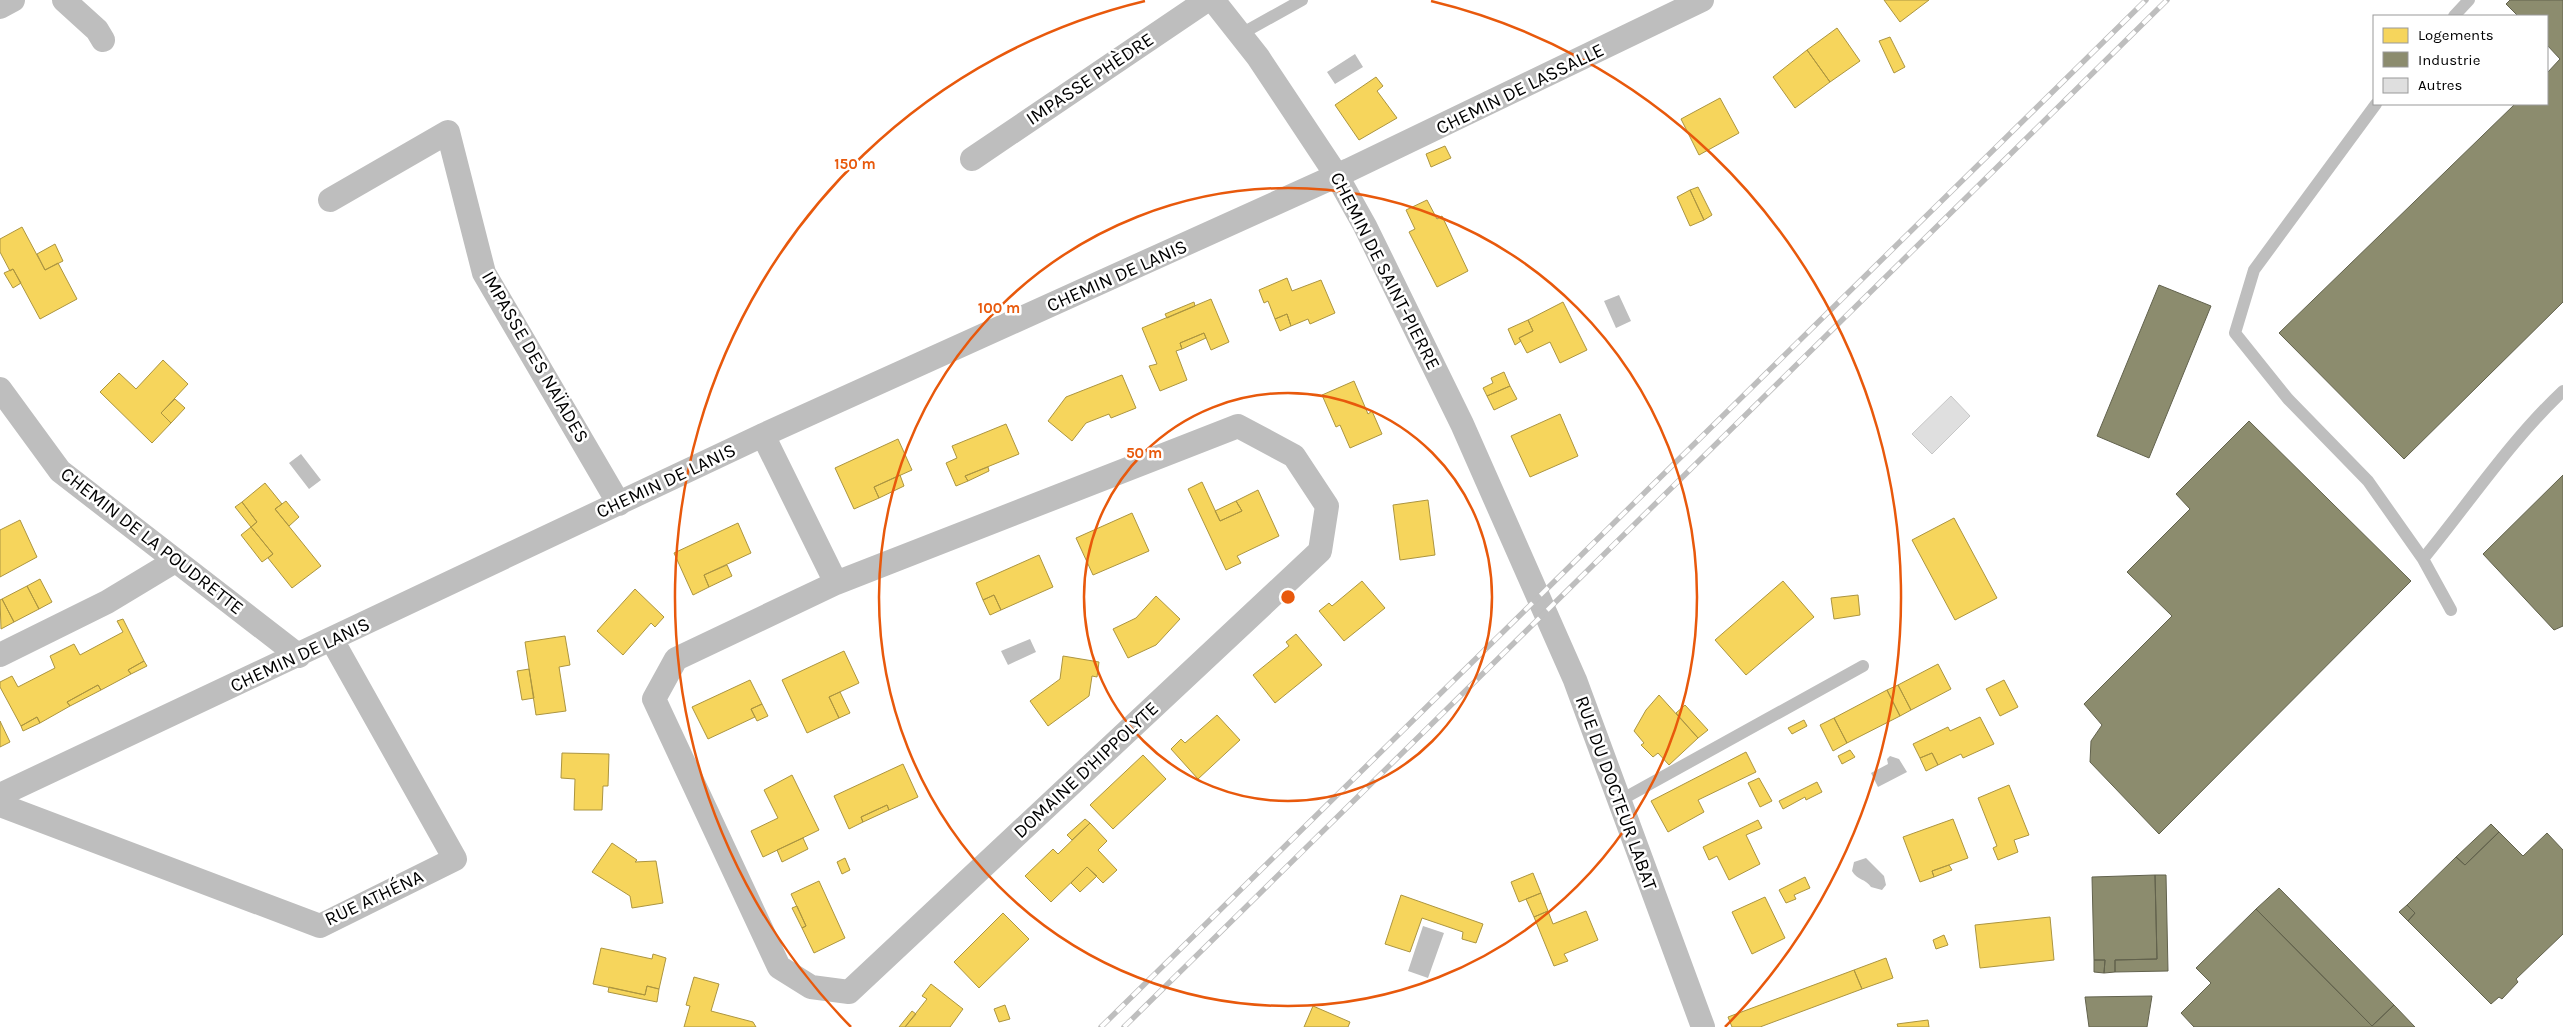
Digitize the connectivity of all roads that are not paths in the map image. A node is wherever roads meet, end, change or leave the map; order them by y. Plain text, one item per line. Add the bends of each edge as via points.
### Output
1 (13, 0) edge
2 (64, 0) edge
3 (1207, 0) edge
4 (1213, 0) edge
5 (1302, 0) edge
6 (1702, 0) edge
7 (2469, 0) edge
8 (0, 7) edge
9 (2455, 15) edge
10 (1242, 34) junction
11 (103, 40) dead end
12 (2375, 105) edge
13 (972, 159) dead end
14 (1337, 176) junction
15 (330, 200) dead end
16 (0, 389) edge
17 (2563, 391) edge
18 (764, 435) junction
19 (619, 504) junction
20 (2423, 559) junction
21 (175, 560) junction
22 (1523, 562) joint
23 (836, 583) junction
24 (2451, 610) dead end
25 (332, 640) junction
26 (0, 655) edge
27 (299, 656) junction
28 (1863, 666) dead end
29 (0, 795) edge
30 (1620, 801) junction
31 (0, 805) edge
32 (1703, 1027) edge

1 - 8 street
2 - 11 street via 97,30
3 - 13 street, IMPASSE PHÈDRE
4 - 10 street, CHEMIN DE SAINT-PIERRE
5 - 10 lane
6 - 14 street, CHEMIN DE LASSALLE
7 - 9 lane
10 - 14 street, CHEMIN DE SAINT-PIERRE
12 - 20 lane via 2254,270 2235,333 2288,399 2368,480
14 - 18 street, CHEMIN DE LANIS
14 - 22 street, CHEMIN DE SAINT-PIERRE via 1462,424
15 - 19 street, IMPASSE DES NAÏADES via 448,132 484,273
16 - 21 street, CHEMIN DE LA POUDRETTE via 60,471
17 - 20 lane via 2468,500
18 - 19 street, CHEMIN DE LANIS
18 - 23 street
19 - 25 street, CHEMIN DE LANIS
20 - 24 lane
21 - 26 street via 107,602
21 - 27 street, CHEMIN DE LA POUDRETTE
22 - 30 street, RUE DU DOCTEUR LABAT via 1575,680
23 - 23 street, DOMAINE D'HIPPOLYTE via 676,659 654,699 779,967 811,987 849,992 1320,550 1327,506 1294,456 1238,426
25 - 27 street, CHEMIN DE LANIS
25 - 31 street, RUE ATHÉNA via 455,859 320,926
27 - 29 street, CHEMIN DE LANIS
28 - 30 lane
30 - 32 street, RUE DU DOCTEUR LABAT

